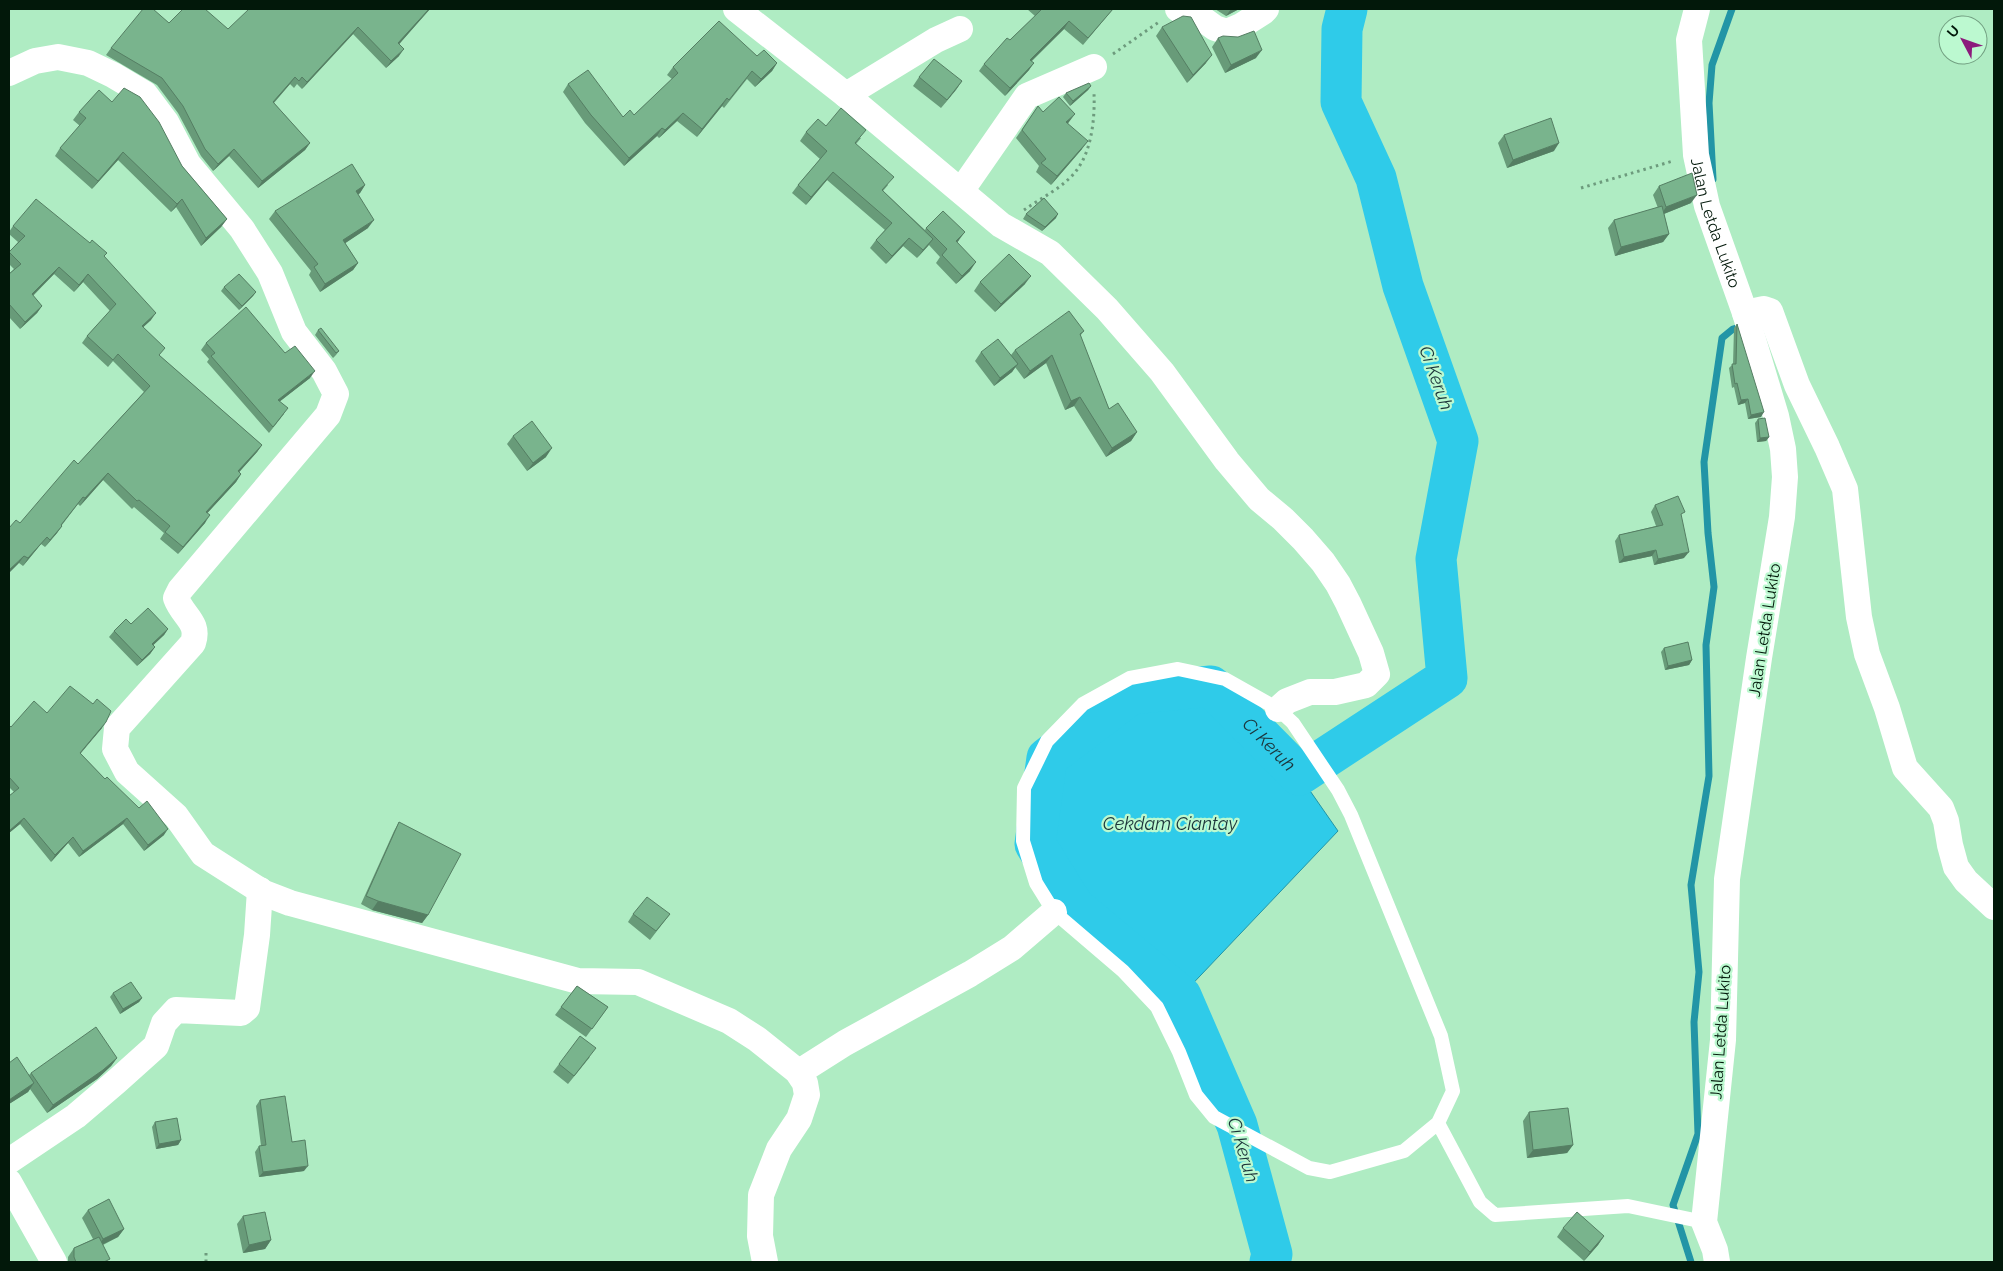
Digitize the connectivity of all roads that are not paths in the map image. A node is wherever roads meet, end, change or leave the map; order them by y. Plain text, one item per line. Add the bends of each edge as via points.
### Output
1 (736, 9) edge
2 (1178, 9) edge
3 (1266, 9) edge
4 (1697, 9) edge
5 (960, 29) dead end
6 (1094, 67) road end
7 (9, 73) edge
8 (846, 95) junction
9 (961, 191) junction
10 (1752, 318) junction
11 (1286, 716) junction
12 (260, 890) junction
13 (1994, 907) edge
14 (1054, 912) junction
15 (797, 1071) junction
16 (1438, 1123) junction
17 (9, 1161) edge
18 (9, 1182) edge
19 (1700, 1222) junction
20 (54, 1262) edge
21 (766, 1262) edge
22 (1717, 1262) edge

1 - 8 street
2 - 3 street via 1193,12 1215,28 1227,32
4 - 10 street, Jalan Letda Lukito via 1689,40 1696,155 1707,206
5 - 8 street via 936,40
6 - 9 street via 1027,96
7 - 12 street via 35,61 58,57 88,63 145,94 166,122 188,164 242,229 266,266 294,332 324,371 336,394 328,415 180,590 176,598 179,607 195,626 193,643 117,728 114,749 127,772 176,816 203,854
8 - 9 street
9 - 11 street via 1001,225 1050,253 1107,309 1162,372 1227,461 1259,499 1303,539 1338,584 1371,653 1377,674 1366,685 1336,692 1310,692 1287,701
10 - 13 street via 1770,311 1797,385 1845,489 1859,617 1905,768 1941,808 1956,867 1966,882
10 - 19 street, Jalan Letda Lukito via 1783,449 1785,477 1782,518 1727,879 1723,1040
11 - 14 lane via 1224,679 1178,669 1130,678 1083,704 1047,741 1024,788 1023,841 1036,883
11 - 16 lane via 1351,814 1441,1036 1453,1091
12 - 15 street via 290,903 578,981 638,982 730,1021
12 - 17 street via 247,1008 241,1013 176,1010 164,1023 156,1046 76,1116
14 - 15 street via 1012,948 970,974
14 - 16 lane via 1123,970 1157,1007 1180,1052 1196,1095 1214,1117 1226,1125 1310,1168 1330,1172 1404,1150
15 - 21 street via 805,1083 807,1095 799,1119 779,1148 761,1195 760,1236
16 - 19 lane via 1480,1202 1496,1215 1628,1206
18 - 20 street
19 - 22 street, Jalan Letda Lukito via 1715,1250

